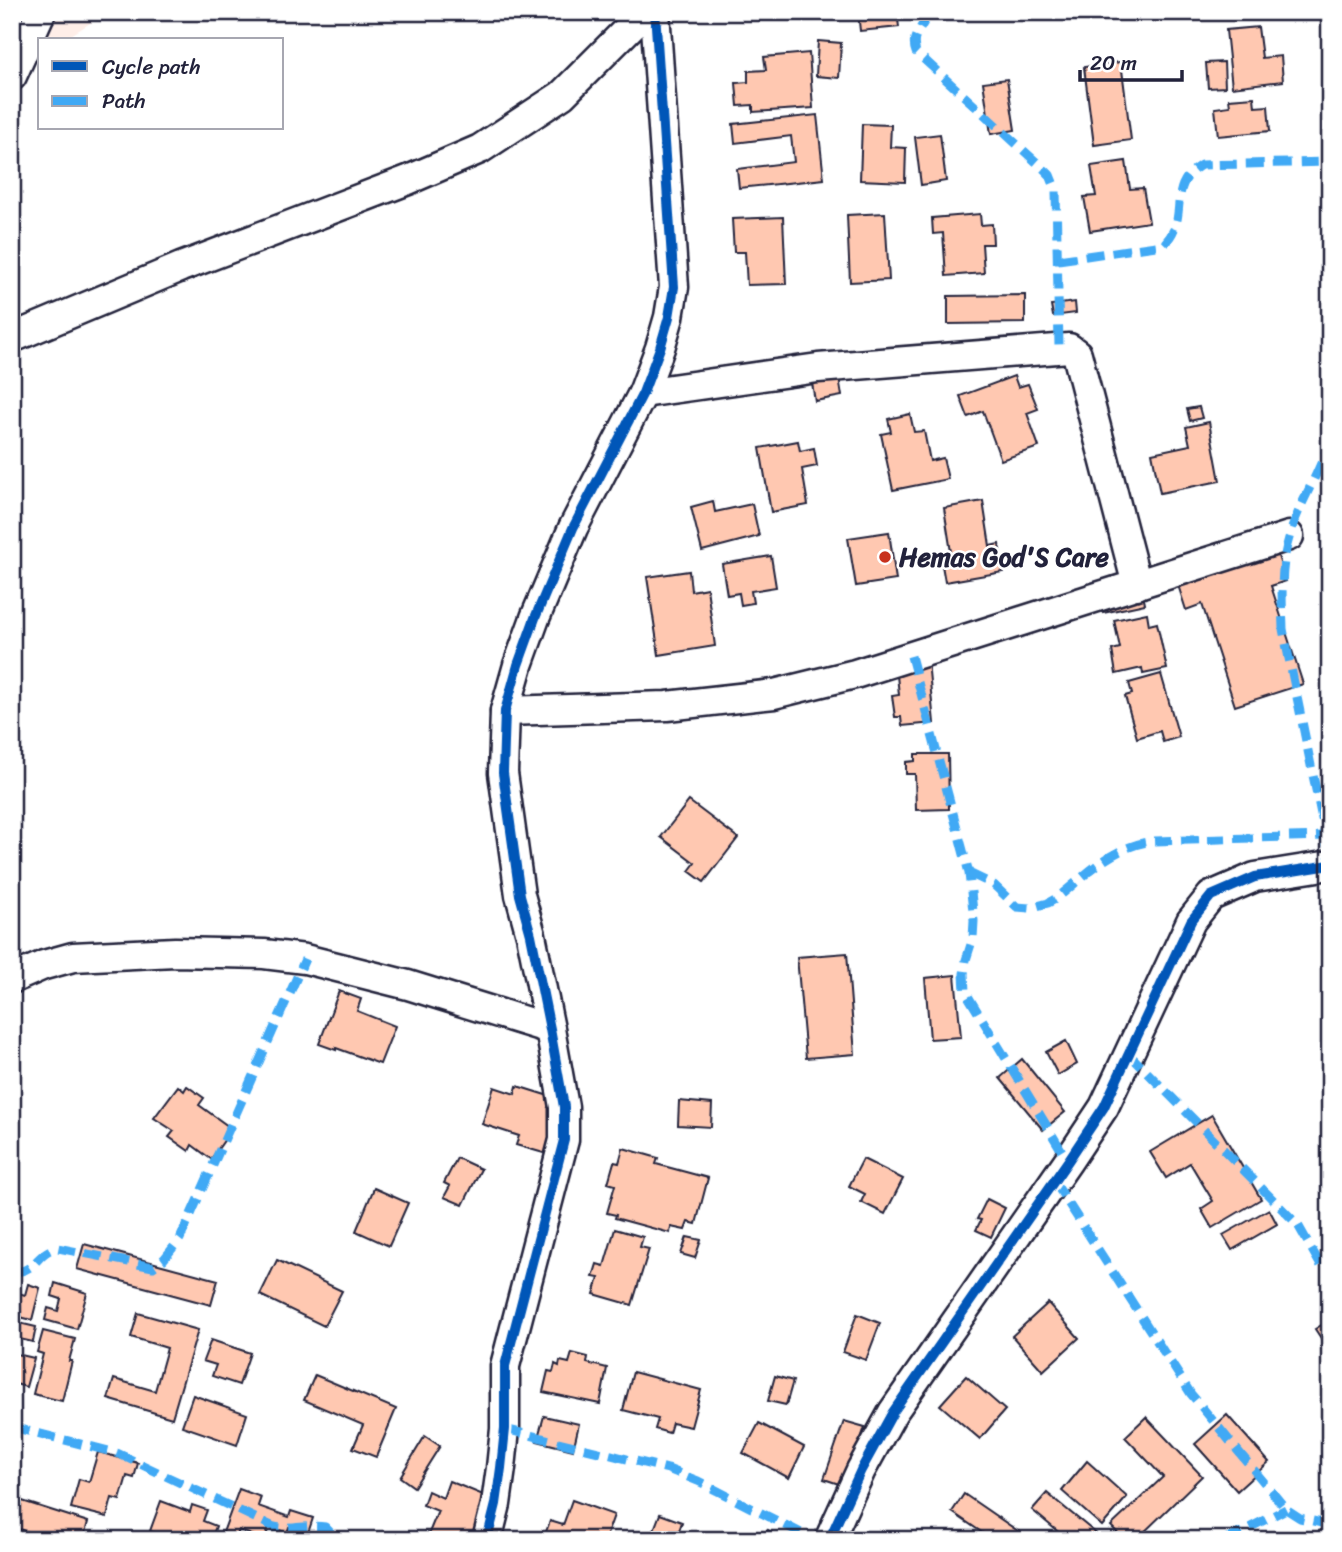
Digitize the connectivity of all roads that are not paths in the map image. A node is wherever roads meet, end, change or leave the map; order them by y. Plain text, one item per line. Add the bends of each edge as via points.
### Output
1 (41, 12) edge
2 (645, 12) edge
3 (655, 12) edge
4 (12, 76) edge
5 (12, 338) edge
6 (643, 393) junction
7 (1289, 536) dead end
8 (1137, 584) junction
9 (505, 711) junction
10 (1330, 865) edge
11 (12, 979) edge
12 (550, 1029) junction
13 (487, 1540) edge
14 (829, 1540) edge

1 - 4 street
2 - 5 street via 562,95 480,149
3 - 6 street via 674,286 669,317
6 - 8 street via 818,368 1069,348 1077,354
6 - 9 street via 573,528 535,618
7 - 8 street
8 - 9 street via 855,674 774,694 667,706
9 - 12 street via 503,773 520,895
10 - 14 street via 1255,877 1211,896 1191,921 1104,1107 893,1412
11 - 12 street via 73,957 264,954 305,959 408,985
12 - 13 street via 564,1107 564,1140 505,1366 501,1468

